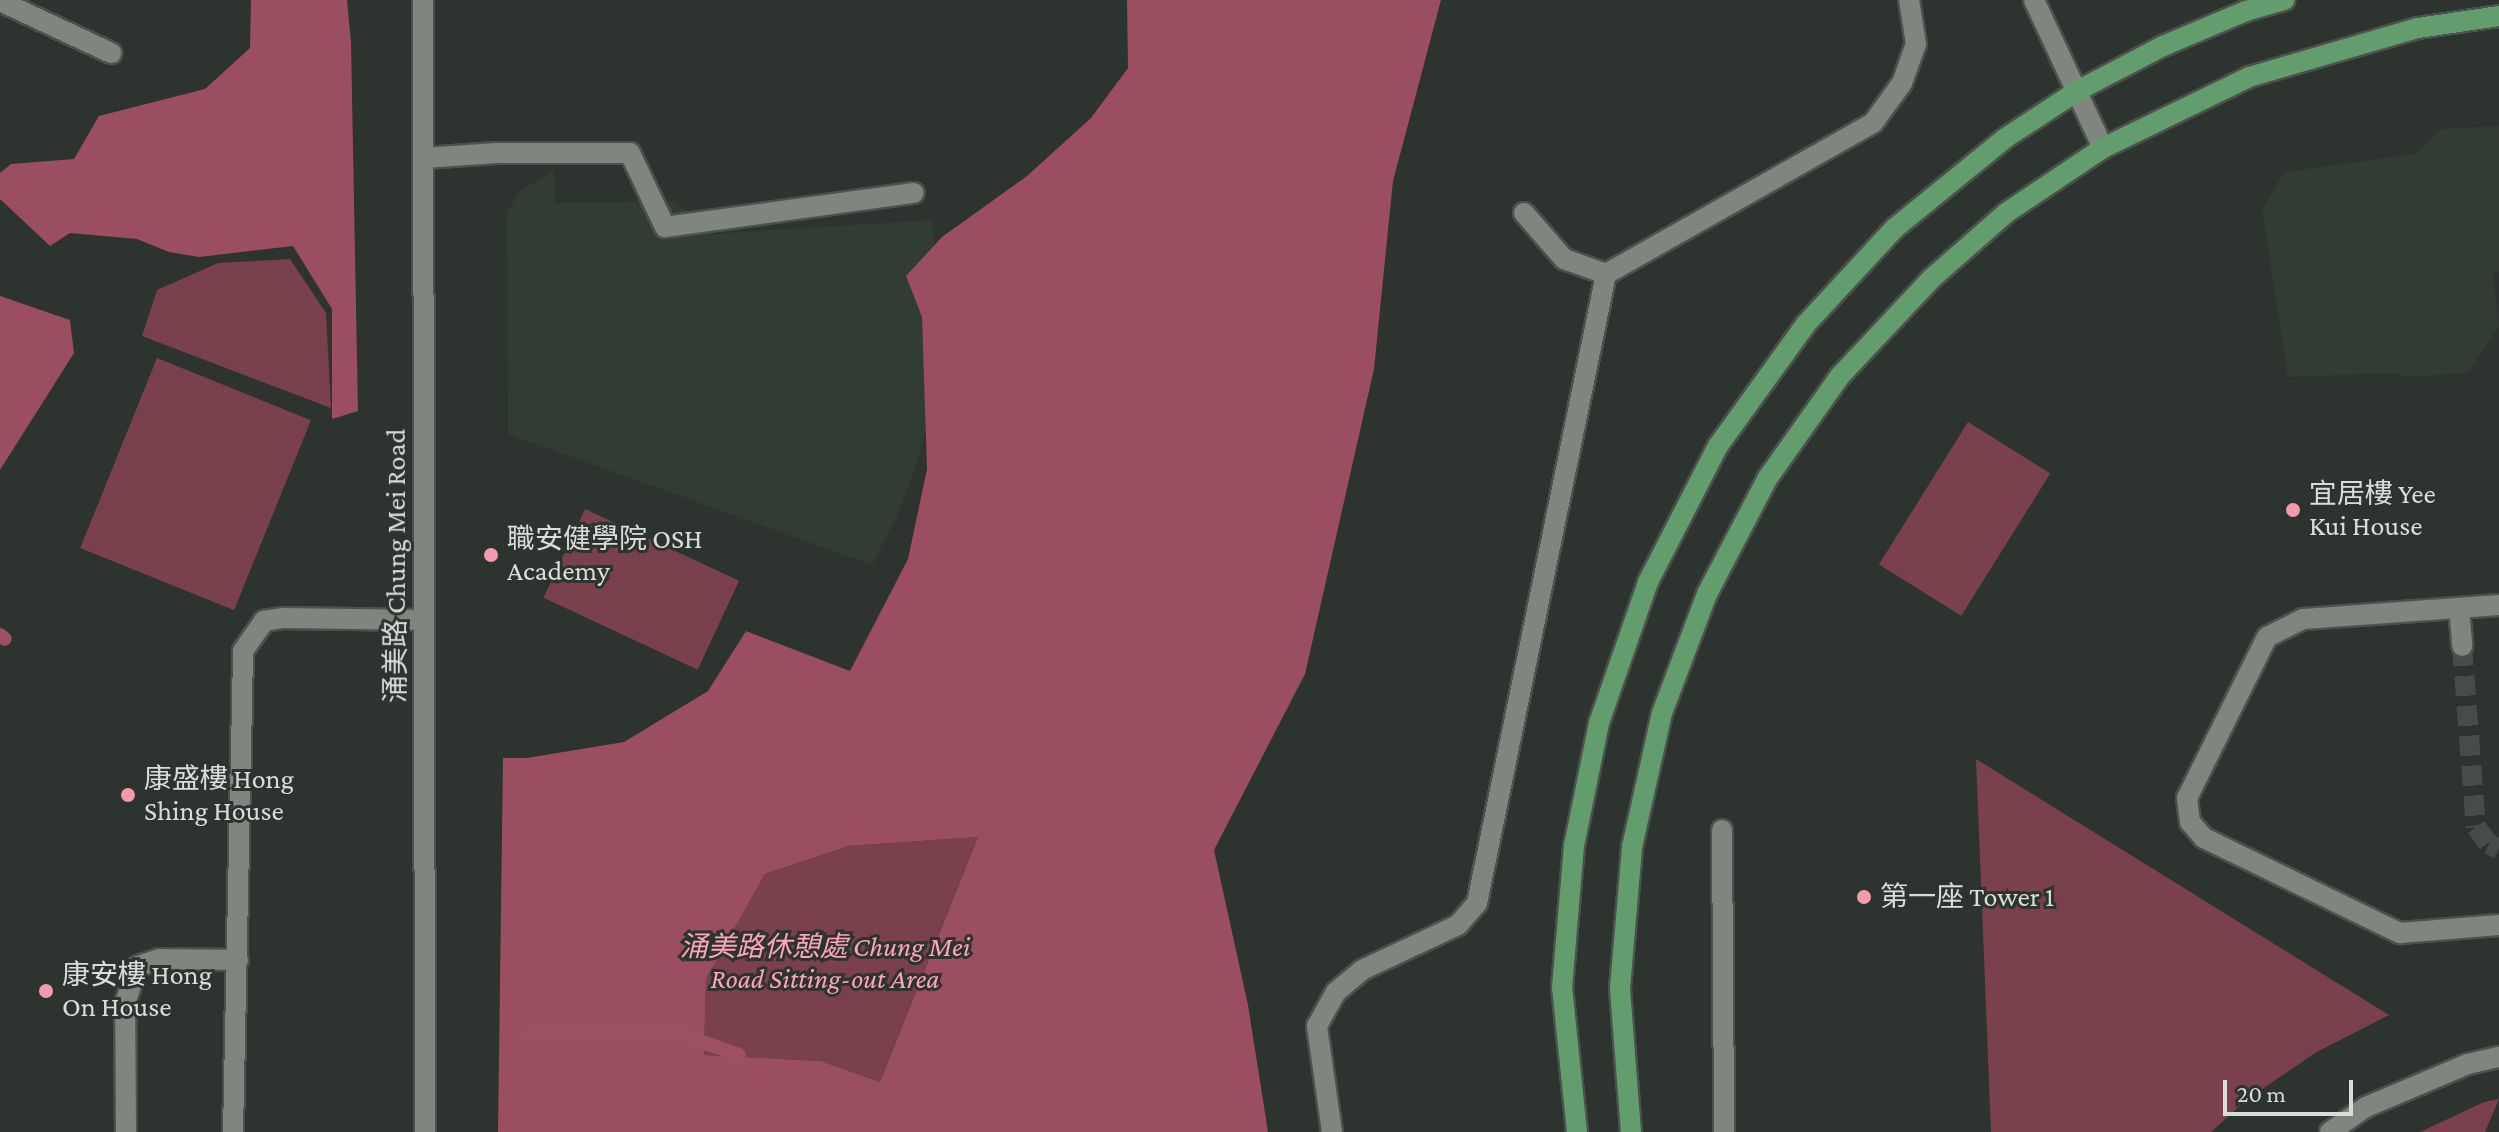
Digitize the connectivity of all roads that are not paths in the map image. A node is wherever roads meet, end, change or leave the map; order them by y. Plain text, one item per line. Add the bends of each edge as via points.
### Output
1 (423, 0) edge
2 (1909, 0) edge
3 (2034, 0) edge
4 (2284, 0) edge
5 (0, 1) edge
6 (2499, 16) edge
7 (111, 53) dead end
8 (2079, 90) junction
9 (2103, 148) junction
10 (424, 158) junction
11 (914, 193) dead end
12 (1524, 213) dead end
13 (1606, 274) junction
14 (2499, 605) edge
15 (2459, 608) junction
16 (424, 620) junction
17 (2462, 646) tunnel mouth
18 (1722, 830) dead end
19 (2499, 925) edge
20 (238, 960) junction
21 (2499, 1057) edge
22 (126, 1132) edge
23 (233, 1132) edge
24 (425, 1132) edge
25 (1332, 1132) edge
26 (1577, 1132) edge
27 (1631, 1132) edge
28 (1724, 1132) edge
29 (2330, 1132) edge

1 - 10 street, 涌美路 Chung Mei Road
2 - 13 street via 1916,44 1902,83 1873,123
3 - 8 street
4 - 8 main road via 2163,46
5 - 7 street
6 - 9 main road via 2418,28 2249,77
8 - 9 street
8 - 26 main road via 2004,139 1895,228 1806,324 1718,446 1648,582 1599,723 1574,846 1562,988
9 - 27 main road via 2006,213 1941,269 1840,376 1767,479 1707,594 1662,713 1632,847 1620,988
10 - 11 street via 630,153 665,227
10 - 16 street, 涌美路 Chung Mei Road
12 - 13 street via 1564,259
13 - 25 street via 1477,903 1458,925 1362,970 1336,992 1317,1026
14 - 15 street
15 - 17 street
15 - 19 street via 2303,619 2267,637 2187,798 2190,822 2204,838 2400,933
16 - 20 street via 264,621 243,651
16 - 24 street, 涌美路 Chung Mei Road
18 - 28 street
20 - 22 street via 159,959 138,966 125,1003
20 - 23 street
21 - 29 street via 2468,1064 2366,1107

